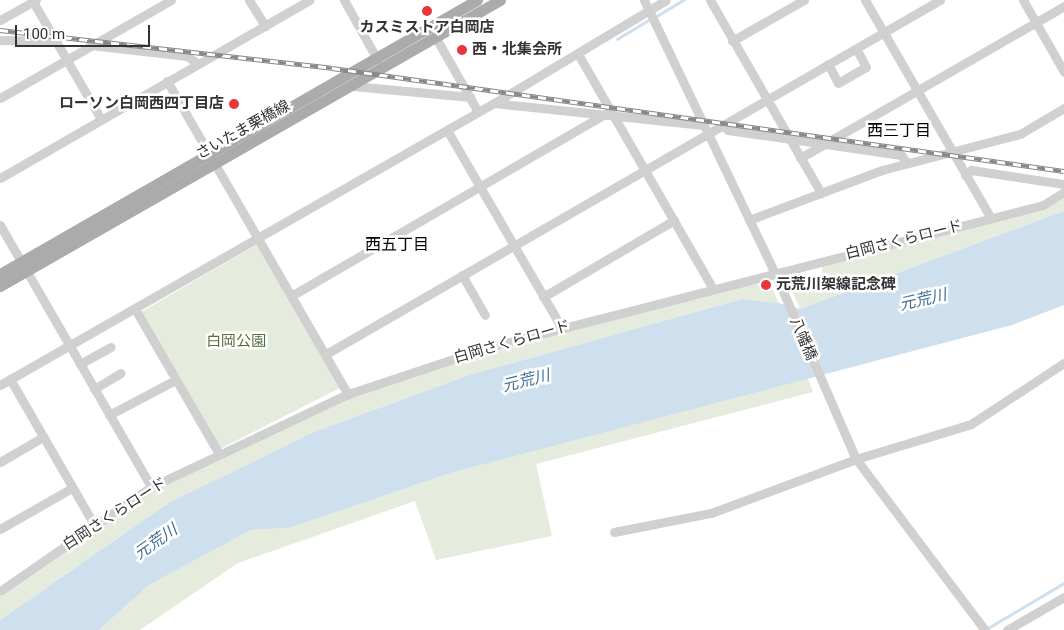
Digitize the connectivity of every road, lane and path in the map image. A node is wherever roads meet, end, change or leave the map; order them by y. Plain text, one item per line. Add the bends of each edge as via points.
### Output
1 (34, 0) edge
2 (171, 0) edge
3 (249, 0) edge
4 (309, 0) edge
5 (344, 0) edge
6 (477, 0) edge
7 (500, 0) edge
8 (644, 0) edge
9 (666, 0) edge
10 (710, 0) edge
11 (804, 0) edge
12 (865, 0) edge
13 (940, 0) edge
14 (1023, 0) edge
15 (1064, 6) edge
16 (649, 10) junction
17 (0, 20) edge
18 (1036, 23) junction
19 (265, 26) junction
20 (884, 32) junction
21 (436, 38) junction
22 (0, 40) edge
23 (732, 41) junction
24 (57, 42) junction
25 (90, 45) junction
26 (856, 48) junction
27 (578, 54) junction
28 (65, 58) junction
29 (377, 59) junction
30 (197, 63) junction
31 (828, 64) junction
32 (1064, 72) edge
33 (167, 81) junction
34 (353, 86) junction
35 (917, 91) junction
36 (0, 98) edge
37 (470, 98) junction
38 (767, 99) junction
39 (494, 103) junction
40 (1064, 108) edge
41 (478, 112) junction
42 (605, 114) junction
43 (615, 116) junction
44 (102, 120) junction
45 (723, 125) junction
46 (705, 129) junction
47 (447, 130) junction
48 (790, 140) junction
49 (824, 144) junction
50 (952, 151) junction
51 (800, 158) junction
52 (211, 159) junction
53 (907, 163) junction
54 (645, 169) junction
55 (965, 174) junction
56 (0, 178) edge
57 (1064, 184) edge
58 (480, 186) junction
59 (1064, 192) edge
60 (821, 193) junction
61 (990, 218) junction
62 (674, 220) junction
63 (749, 220) junction
64 (0, 225) edge
65 (258, 236) junction
66 (513, 245) junction
67 (24, 267) junction
68 (0, 274) edge
69 (775, 274) junction
70 (462, 275) junction
71 (0, 286) edge
72 (713, 289) junction
73 (291, 296) junction
74 (543, 296) junction
75 (135, 309) junction
76 (485, 315) dead end
77 (562, 328) junction
78 (69, 344) junction
79 (111, 347) dead end
80 (326, 354) junction
81 (1064, 363) edge
82 (80, 364) junction
83 (120, 373) dead end
84 (10, 379) junction
85 (175, 380) junction
86 (0, 385) edge
87 (94, 389) junction
88 (348, 394) junction
89 (109, 415) junction
90 (43, 437) junction
91 (219, 454) junction
92 (856, 459) junction
93 (0, 462) edge
94 (151, 487) junction
95 (72, 488) junction
96 (94, 526) junction
97 (0, 529) edge
98 (614, 532) dead end
99 (0, 591) edge
100 (1064, 597) edge
101 (986, 630) edge
102 (1006, 630) edge

1 - 17 street
1 - 24 street
2 - 25 street
3 - 19 street
4 - 19 street
5 - 29 street
6 - 29 main road, さいたま栗橋線
7 - 21 main road, さいたま栗橋線
8 - 16 street, 八幡橋
9 - 16 street
10 - 23 street
11 - 23 street
12 - 20 street
13 - 20 street
14 - 18 street
15 - 18 street
16 - 27 street
16 - 46 street, 八幡橋
18 - 32 street
18 - 35 street
19 - 30 street
20 - 26 street
20 - 35 street
21 - 34 main road, さいたま栗橋線
21 - 37 street
22 - 24 street
23 - 38 street
24 - 28 street
25 - 28 street
25 - 30 street via 187,56
26 - 31 street
26 - 31 street via 866,68 838,83
27 - 39 street
27 - 43 street
28 - 36 street
28 - 44 street
29 - 52 main road, さいたま栗橋線
30 - 33 street
31 - 38 street
33 - 44 street
33 - 52 street
34 - 37 street
34 - 52 main road, さいたま栗橋線
35 - 49 street
35 - 50 street
37 - 41 street
38 - 45 street
38 - 48 street
39 - 41 street
39 - 42 street
40 - 50 street via 1020,134
41 - 47 street
42 - 43 street
42 - 58 street
43 - 46 street
43 - 54 street
44 - 56 street
45 - 46 street
45 - 48 street via 728,130
46 - 54 street
46 - 63 street, 八幡橋
47 - 58 street
47 - 65 street
48 - 49 street
48 - 51 street
49 - 51 street
49 - 53 street via 901,155
50 - 53 street
50 - 55 street
51 - 60 street
52 - 65 street
52 - 67 main road, さいたま栗橋線
53 - 60 street
54 - 62 street
54 - 66 street
55 - 57 street via 972,170
55 - 61 street
58 - 66 street
58 - 73 street
59 - 61 street, 白岡さくらロード via 1044,205
60 - 63 street
61 - 69 street, 白岡さくらロード
62 - 72 street
62 - 74 street
63 - 69 street, 八幡橋
64 - 67 street
65 - 73 street
65 - 75 street
66 - 70 street
66 - 74 street
67 - 68 main road, さいたま栗橋線
67 - 71 main road, さいたま栗橋線
67 - 78 street
69 - 72 street, 白岡さくらロード
69 - 92 street, 八幡橋
70 - 76 street
70 - 80 street
72 - 77 street, 白岡さくらロード
73 - 80 street
74 - 77 street
75 - 78 street
75 - 85 street
77 - 88 street, 白岡さくらロード via 486,348
78 - 82 street
78 - 84 street
79 - 82 street
80 - 88 street
81 - 92 street via 971,424
82 - 87 street
83 - 87 street
84 - 86 street
84 - 90 street
85 - 89 street
85 - 91 street
87 - 89 street
88 - 91 street, 白岡さくらロード
89 - 94 street
90 - 93 street
90 - 95 street
91 - 94 street, 白岡さくらロード
92 - 98 street via 711,512
92 - 101 street, 八幡橋
94 - 96 street, 白岡さくらロード
95 - 96 street
95 - 97 street
96 - 99 street, 白岡さくらロード
100 - 102 street

